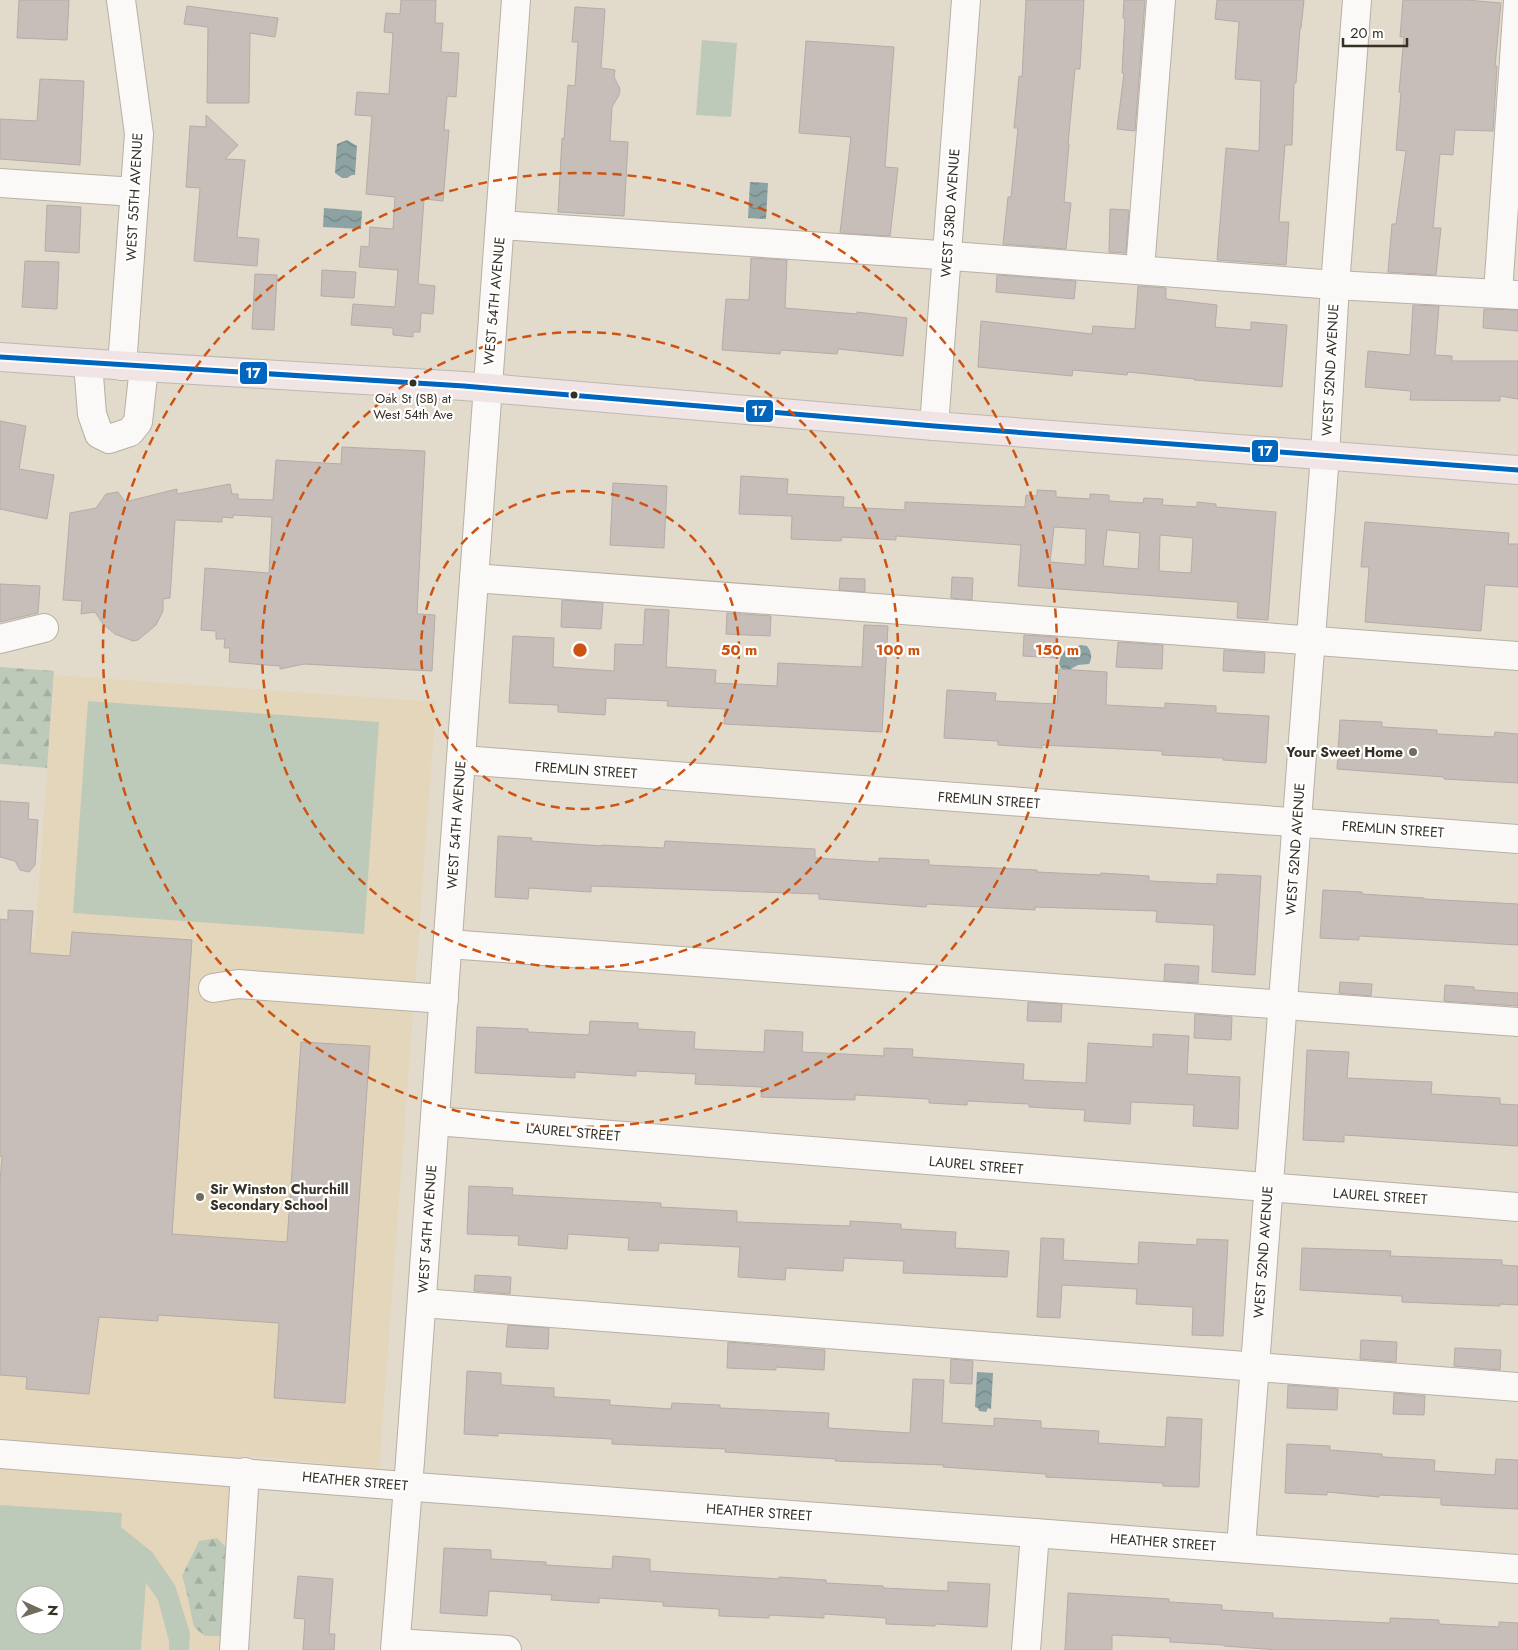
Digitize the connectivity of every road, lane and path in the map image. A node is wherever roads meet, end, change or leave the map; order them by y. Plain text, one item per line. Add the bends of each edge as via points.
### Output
1 (121, 0) edge
2 (516, 0) edge
3 (966, 0) edge
4 (1161, 0) edge
5 (1357, 0) edge
6 (1518, 1) edge
7 (0, 183) edge
8 (135, 192) junction
9 (500, 225) junction
10 (946, 256) junction
11 (1140, 269) junction
12 (1335, 285) junction
13 (1508, 294) edge
14 (0, 357) edge
15 (88, 363) junction
16 (133, 366) junction
17 (487, 388) junction
18 (934, 426) junction
19 (1325, 455) junction
20 (1518, 470) edge
21 (474, 578) junction
22 (44, 628) dead end
23 (0, 639) edge
24 (1310, 641) junction
25 (1518, 656) edge
26 (461, 760) junction
27 (1297, 822) junction
28 (1518, 838) edge
29 (448, 944) junction
30 (213, 988) dead end
31 (444, 1000) junction
32 (1282, 1004) junction
33 (1518, 1022) edge
34 (435, 1121) junction
35 (1268, 1188) junction
36 (1518, 1207) edge
37 (422, 1303) junction
38 (1255, 1368) junction
39 (1518, 1387) edge
40 (0, 1454) edge
41 (245, 1472) junction
42 (408, 1486) junction
43 (1034, 1533) junction
44 (1240, 1547) junction
45 (1518, 1569) edge
46 (395, 1646) edge
47 (234, 1650) edge
48 (507, 1650) edge
49 (1026, 1650) edge

1 - 8 street, WEST 55TH AVENUE via 139,134
2 - 9 street, WEST 54TH AVENUE
3 - 10 street, WEST 53RD AVENUE
4 - 11 street
5 - 12 street, WEST 52ND AVENUE
6 - 13 street
7 - 8 street
8 - 16 street, WEST 55TH AVENUE
9 - 10 street
9 - 17 street, WEST 54TH AVENUE
10 - 11 street
10 - 18 street, WEST 53RD AVENUE
11 - 12 street
12 - 13 street
12 - 19 street, WEST 52ND AVENUE
14 - 15 main road
15 - 16 main road
15 - 16 street, WEST 55TH AVENUE via 92,414 99,434 109,439 130,432 138,422
16 - 17 main road
17 - 18 main road
17 - 21 street, WEST 54TH AVENUE
18 - 19 main road
19 - 20 main road
19 - 24 street, WEST 52ND AVENUE
21 - 24 street
21 - 26 street, WEST 54TH AVENUE
22 - 23 street
24 - 25 street
24 - 27 street, WEST 52ND AVENUE
26 - 27 street, FREMLIN STREET
26 - 29 street, WEST 54TH AVENUE
27 - 28 street, FREMLIN STREET
27 - 32 street, WEST 52ND AVENUE
29 - 31 street, WEST 54TH AVENUE
29 - 32 street
30 - 31 street via 238,984
31 - 34 street, WEST 54TH AVENUE
32 - 33 street
32 - 35 street, WEST 52ND AVENUE
34 - 35 street, LAUREL STREET
34 - 37 street, WEST 54TH AVENUE
35 - 36 street, LAUREL STREET
35 - 38 street, WEST 52ND AVENUE
37 - 38 street
37 - 42 street, WEST 54TH AVENUE
38 - 39 street
38 - 44 street, WEST 52ND AVENUE
40 - 41 street, HEATHER STREET
41 - 42 street, HEATHER STREET
41 - 47 street
42 - 43 street, HEATHER STREET
42 - 46 street, WEST 54TH AVENUE
43 - 44 street, HEATHER STREET
43 - 49 street
44 - 45 street, HEATHER STREET
46 - 48 street

